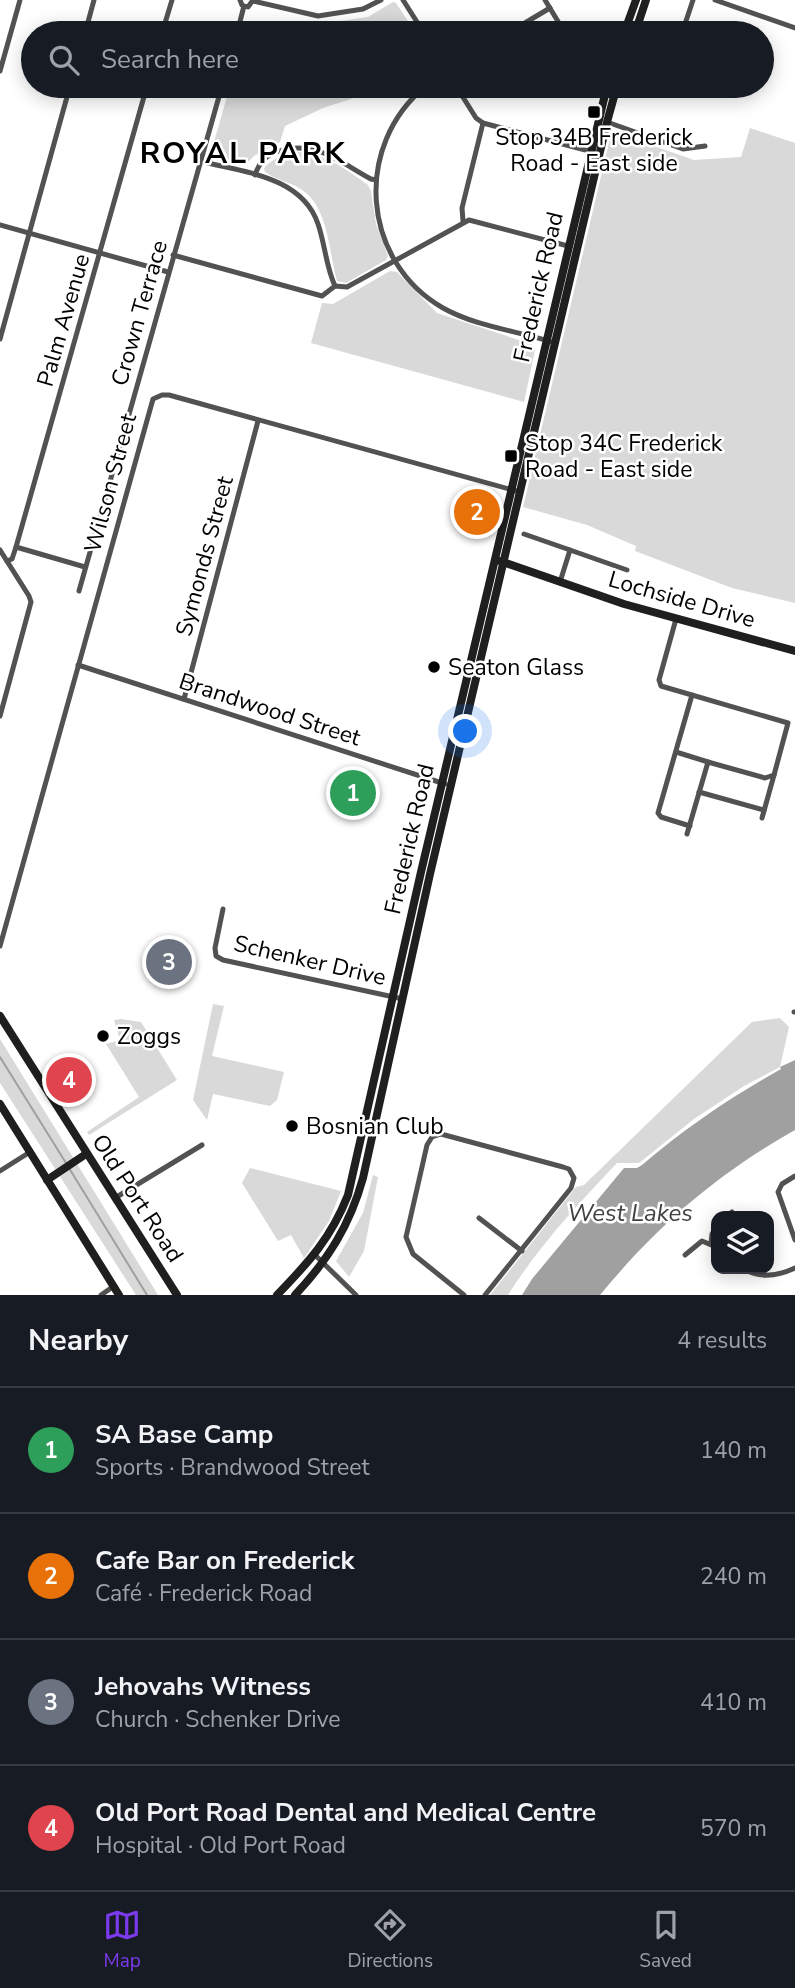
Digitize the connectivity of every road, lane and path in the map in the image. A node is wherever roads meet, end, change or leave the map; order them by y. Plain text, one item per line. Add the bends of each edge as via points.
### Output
1 (20, 0) edge
2 (94, 0) edge
3 (172, 0) edge
4 (240, 0) edge
5 (381, 0) edge
6 (404, 0) edge
7 (545, 0) edge
8 (636, 0) edge
9 (646, 0) edge
10 (693, 0) edge
11 (715, 0) edge
12 (253, 1) edge
13 (244, 6) junction
14 (550, 8) junction
15 (88, 21) edge
16 (166, 21) edge
17 (240, 21) edge
18 (417, 21) edge
19 (528, 21) edge
20 (558, 21) edge
21 (628, 21) edge
22 (639, 21) edge
23 (686, 21) edge
24 (795, 28) edge
25 (0, 71) edge
26 (67, 98) edge
27 (144, 98) edge
28 (218, 98) edge
29 (412, 98) edge
30 (464, 98) edge
31 (603, 98) edge
32 (614, 98) edge
33 (607, 122) junction
34 (483, 123) junction
35 (705, 146) dead end
36 (590, 151) junction
37 (599, 154) junction
38 (200, 160) junction
39 (255, 175) junction
40 (376, 180) junction
41 (463, 221) junction
42 (0, 225) edge
43 (29, 233) junction
44 (568, 246) junction
45 (100, 254) junction
46 (173, 255) junction
47 (395, 260) junction
48 (168, 272) junction
49 (335, 286) junction
50 (0, 340) edge
51 (546, 340) junction
52 (555, 343) junction
53 (258, 421) junction
54 (510, 490) junction
55 (520, 492) junction
56 (524, 534) dead end
57 (16, 547) junction
58 (0, 550) edge
59 (570, 550) junction
60 (495, 559) junction
61 (7, 561) junction
62 (504, 563) junction
63 (85, 567) junction
64 (627, 570) dead end
65 (560, 582) junction
66 (79, 591) dead end
67 (676, 619) junction
68 (795, 651) edge
69 (78, 665) junction
70 (692, 695) junction
71 (184, 699) junction
72 (0, 716) edge
73 (676, 752) junction
74 (708, 762) junction
75 (774, 775) junction
76 (442, 783) junction
77 (451, 786) junction
78 (699, 792) junction
79 (764, 810) junction
80 (762, 818) dead end
81 (690, 826) junction
82 (687, 834) dead end
83 (223, 909) dead end
84 (0, 946) edge
85 (398, 998) junction
86 (0, 1016) edge
87 (0, 1104) edge
88 (202, 1145) dead end
89 (30, 1152) junction
90 (86, 1154) junction
91 (0, 1171) edge
92 (795, 1176) edge
93 (47, 1180) junction
94 (114, 1199) junction
95 (479, 1218) dead end
96 (795, 1240) edge
97 (711, 1244) edge
98 (522, 1251) junction
99 (315, 1255) junction
100 (685, 1255) dead end
101 (323, 1263) junction
102 (795, 1268) edge
103 (755, 1274) edge
104 (114, 1286) junction
105 (101, 1295) edge
106 (119, 1295) edge
107 (177, 1295) edge
108 (277, 1295) edge
109 (295, 1295) edge
110 (356, 1295) edge
111 (464, 1295) edge
112 (485, 1295) edge

1 - 25 street
2 - 15 street
3 - 16 street
4 - 13 street
5 - 12 street via 363,9 318,16
6 - 18 street
7 - 14 street
8 - 21 main road
9 - 22 main road
10 - 23 street
11 - 24 street
12 - 13 street
13 - 17 street
14 - 19 street
14 - 20 street
26 - 43 street
27 - 45 street, Palm Avenue
28 - 38 street, Crown Terrace
29 - 40 street via 395,122 379,159
30 - 34 street
31 - 36 main road, Frederick Road
32 - 33 main road, Frederick Road
33 - 35 street via 683,149
33 - 37 main road, Frederick Road
34 - 36 street
34 - 41 street via 461,212
36 - 37 street
36 - 44 main road, Frederick Road
37 - 52 main road, Frederick Road
38 - 39 street
38 - 46 street, Crown Terrace
39 - 40 street via 265,157 301,148 318,149
39 - 49 street via 303,197 318,224
40 - 47 street via 377,216
41 - 44 street
41 - 47 street
42 - 43 street
43 - 45 street
43 - 50 street
44 - 51 main road, Frederick Road
45 - 48 street
45 - 57 street, Palm Avenue
46 - 48 street, Crown Terrace
46 - 49 street via 323,296
47 - 49 street via 347,287
47 - 51 street via 442,307
48 - 63 street, Crown Terrace
51 - 52 street
51 - 54 main road, Frederick Road
52 - 55 main road, Frederick Road
53 - 54 street, Wilson Street
53 - 69 street, Wilson Street via 169,396 153,399
53 - 71 street, Symonds Street
54 - 55 street, Wilson Street
54 - 60 main road, Frederick Road
55 - 62 main road, Frederick Road
56 - 59 street, Lochside Drive
57 - 61 street, Palm Avenue
57 - 63 street
58 - 61 street
59 - 64 street, Lochside Drive
59 - 65 street
60 - 62 main road, Lochside Drive
60 - 76 main road, Frederick Road
61 - 72 street via 31,602
62 - 65 main road, Lochside Drive
62 - 77 main road, Frederick Road
63 - 66 street, Crown Terrace
65 - 67 main road, Lochside Drive
67 - 68 main road, Lochside Drive
67 - 70 street via 659,680 661,686
69 - 71 street, Brandwood Street
69 - 84 street, Wilson Street
70 - 73 street
70 - 75 street via 788,723
71 - 76 street, Brandwood Street
73 - 74 street
73 - 81 street via 658,813
74 - 75 street via 765,778
74 - 78 street
75 - 79 street
76 - 77 street, Brandwood Street
76 - 85 main road, Frederick Road
77 - 85 main road, Frederick Road
78 - 79 street
78 - 81 street
79 - 80 street
81 - 82 street
83 - 85 street, Schenker Drive via 215,948 216,956 223,960
85 - 99 main road, Frederick Road via 348,1195 330,1235
85 - 101 main road, Frederick Road via 357,1199 345,1230
86 - 90 main road, Old Port Road
87 - 89 main road
88 - 94 street
89 - 91 street
89 - 93 main road
90 - 93 main road
90 - 94 main road, Old Port Road
92 - 96 street via 778,1192
93 - 104 main road
94 - 107 main road, Old Port Road
95 - 98 street
97 - 100 street via 699,1242
98 - 111 street via 571,1188 572,1173 441,1133 432,1137 406,1237 413,1254
98 - 112 street
99 - 101 street
99 - 108 main road, Frederick Road
101 - 109 main road, Frederick Road
101 - 110 street
102 - 103 street via 773,1276
104 - 105 street
104 - 106 main road

